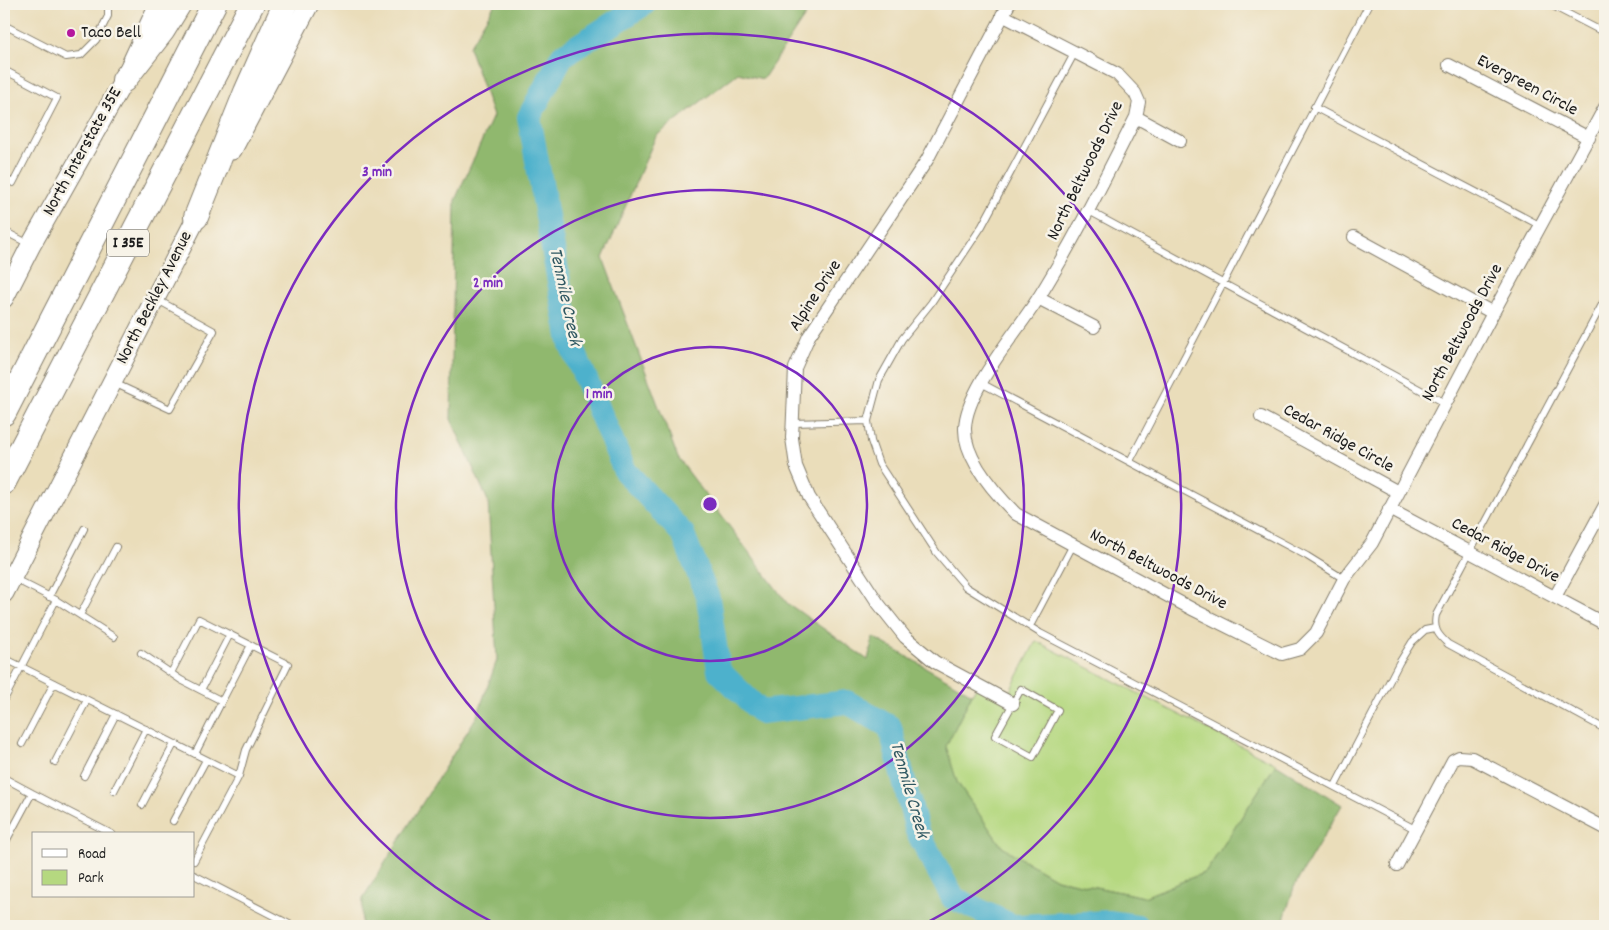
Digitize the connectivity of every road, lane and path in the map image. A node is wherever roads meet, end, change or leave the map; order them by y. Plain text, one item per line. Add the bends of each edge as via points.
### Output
1 (108, 4) edge
2 (159, 4) edge
3 (179, 4) edge
4 (214, 4) edge
5 (252, 4) edge
6 (285, 4) edge
7 (309, 4) edge
8 (1369, 4) edge
9 (1550, 4) edge
10 (1006, 10) edge
11 (4, 25) edge
12 (1605, 34) edge
13 (1074, 52) junction
14 (1449, 65) dead end
15 (4, 70) edge
16 (124, 80) junction
17 (1314, 107) junction
18 (1605, 107) edge
19 (1136, 117) junction
20 (1589, 138) junction
21 (1180, 141) dead end
22 (4, 178) edge
23 (1089, 211) junction
24 (196, 217) junction
25 (1541, 226) junction
26 (4, 231) edge
27 (1354, 238) dead end
28 (31, 245) junction
29 (1223, 284) junction
30 (4, 298) edge
31 (1038, 298) junction
32 (155, 299) junction
33 (1605, 299) edge
34 (1493, 313) junction
35 (1094, 327) dead end
36 (113, 382) junction
37 (981, 383) junction
38 (1445, 403) junction
39 (4, 413) edge
40 (1261, 417) dead end
41 (868, 421) junction
42 (792, 423) junction
43 (1130, 461) junction
44 (4, 482) edge
45 (1398, 492) junction
46 (1605, 505) edge
47 (1389, 509) junction
48 (84, 529) dead end
49 (1073, 545) junction
50 (116, 547) dead end
51 (1470, 552) junction
52 (1344, 579) junction
53 (8, 585) edge
54 (49, 596) junction
55 (1555, 597) junction
56 (56, 600) junction
57 (80, 615) junction
58 (1605, 624) edge
59 (1030, 626) junction
60 (1435, 628) junction
61 (230, 634) junction
62 (114, 637) dead end
63 (251, 645) junction
64 (141, 653) dead end
65 (4, 658) edge
66 (21, 667) junction
67 (171, 673) junction
68 (54, 683) junction
69 (201, 690) junction
70 (4, 700) edge
71 (87, 700) junction
72 (222, 701) junction
73 (1013, 704) junction
74 (116, 714) junction
75 (146, 729) junction
76 (1605, 729) edge
77 (22, 744) dead end
78 (174, 744) junction
79 (195, 754) junction
80 (206, 760) junction
81 (55, 762) dead end
82 (84, 776) dead end
83 (239, 776) junction
84 (4, 778) edge
85 (1335, 786) junction
86 (114, 791) dead end
87 (32, 793) junction
88 (142, 805) dead end
89 (173, 821) dead end
90 (1605, 828) edge
91 (1415, 829) junction
92 (108, 832) edge
93 (4, 845) edge
94 (195, 859) edge
95 (1397, 865) dead end
96 (195, 876) edge
97 (293, 926) edge

1 - 11 lane via 108,16 96,40 81,55 66,57
2 - 16 main road, North Interstate 35E
3 - 16 highway
4 - 39 highway, I 35E
5 - 44 highway, I 35E
6 - 24 highway
7 - 24 main road, North Beckley Avenue
8 - 17 lane
9 - 12 lane
10 - 13 street, North Beltwoods Drive
10 - 42 street, Alpine Drive via 927,160 808,336 795,368
13 - 19 street, North Beltwoods Drive via 1117,74 1130,87 1139,102
13 - 41 lane via 978,234 888,361
14 - 20 street, Evergreen Circle
15 - 22 lane via 57,98 13,182
16 - 28 main road, North Interstate 35E
17 - 25 lane
17 - 29 lane
18 - 20 street, North Beltwoods Drive
19 - 21 street
19 - 23 street, North Beltwoods Drive
20 - 25 street, North Beltwoods Drive
23 - 29 lane
23 - 31 street, North Beltwoods Drive
24 - 32 main road, North Beckley Avenue
25 - 34 street, North Beltwoods Drive
26 - 28 lane
27 - 34 street
28 - 30 main road, North Interstate 35E
29 - 38 lane
29 - 43 lane
31 - 35 street
31 - 37 street, North Beltwoods Drive
32 - 36 main road, North Beckley Avenue
32 - 36 lane via 214,331 170,409
33 - 51 lane
34 - 38 street, North Beltwoods Drive
36 - 53 main road, North Beckley Avenue
37 - 43 lane
37 - 49 street, North Beltwoods Drive via 969,409 965,428 980,471 995,494 1016,514
38 - 45 street, North Beltwoods Drive
40 - 45 street, Cedar Ridge Circle
41 - 42 lane
41 - 59 lane via 879,464 951,572 966,587
42 - 73 street, Alpine Drive via 796,466 809,497 884,610 905,636 935,662
43 - 52 lane
45 - 47 street, North Beltwoods Drive
46 - 55 street
47 - 51 street, Cedar Ridge Drive
47 - 52 street, North Beltwoods Drive via 1372,543
48 - 54 lane
49 - 52 street, North Beltwoods Drive via 1282,654 1300,650 1316,632
49 - 59 lane
50 - 57 lane
51 - 55 street, Cedar Ridge Drive
51 - 60 lane via 1436,615
53 - 54 lane
54 - 56 lane
55 - 58 street, Cedar Ridge Drive
56 - 57 lane
56 - 66 lane
57 - 62 lane
59 - 85 lane
60 - 76 lane via 1448,644
60 - 85 lane via 1425,630 1412,642 1399,662
61 - 63 lane
61 - 67 lane via 199,619
61 - 69 lane
63 - 72 lane
63 - 83 lane via 288,664 246,750
64 - 67 lane
65 - 66 lane
66 - 68 lane
66 - 70 lane
67 - 69 lane
68 - 71 lane
68 - 77 lane
69 - 72 lane
71 - 74 lane
71 - 81 lane
72 - 79 lane
73 - 73 lane via 995,736 1033,757 1058,710 1021,689
74 - 75 lane
74 - 82 lane
75 - 78 lane
75 - 86 lane
78 - 79 lane
78 - 88 lane
79 - 80 lane
80 - 83 lane
80 - 89 lane
83 - 94 lane
84 - 87 lane
85 - 91 lane
87 - 92 lane
87 - 93 lane
90 - 91 street via 1472,758 1459,757 1453,760 1443,776
91 - 95 street
96 - 97 lane

